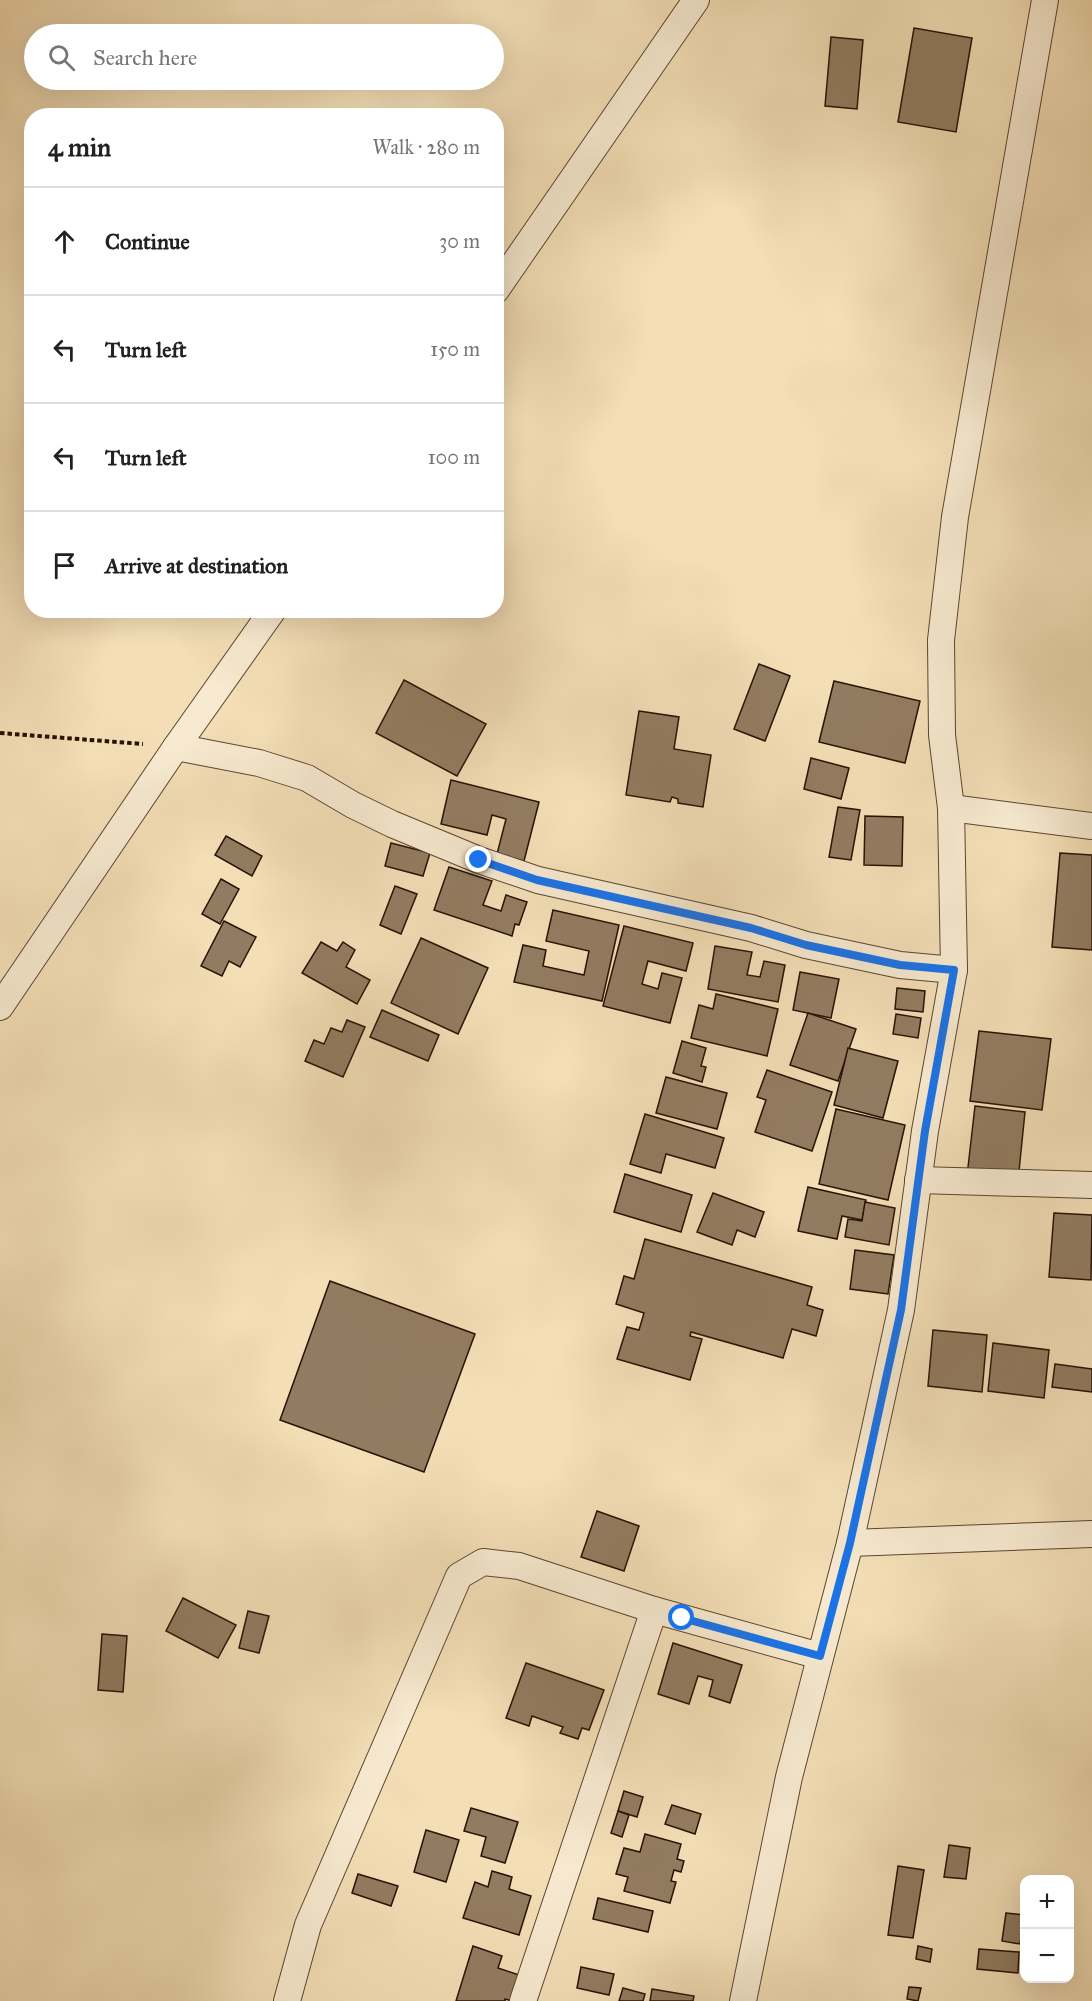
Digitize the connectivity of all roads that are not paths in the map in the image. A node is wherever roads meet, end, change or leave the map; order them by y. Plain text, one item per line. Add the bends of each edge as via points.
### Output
1 (696, 0) edge
2 (1045, 0) edge
3 (504, 278) edge
4 (267, 618) edge
5 (176, 747) junction
6 (951, 808) junction
7 (1092, 826) edge
8 (954, 970) junction
9 (0, 1007) edge
10 (918, 1180) junction
11 (1092, 1185) edge
12 (1092, 1534) edge
13 (850, 1543) junction
14 (654, 1610) junction
15 (820, 1656) junction
16 (287, 2001) edge
17 (523, 2001) edge
18 (743, 2001) edge

1 - 3 street
2 - 6 street via 954,528 941,640 942,735
4 - 5 street
5 - 8 street via 298,775 392,824 537,880 751,928 830,950 900,965
5 - 9 street
6 - 7 street
6 - 8 street
8 - 10 street
10 - 11 street
10 - 13 street via 901,1310
12 - 13 street
13 - 15 street
14 - 15 street
14 - 16 street via 519,1566 483,1562 459,1576 308,1925
14 - 17 street
15 - 18 street via 789,1777

